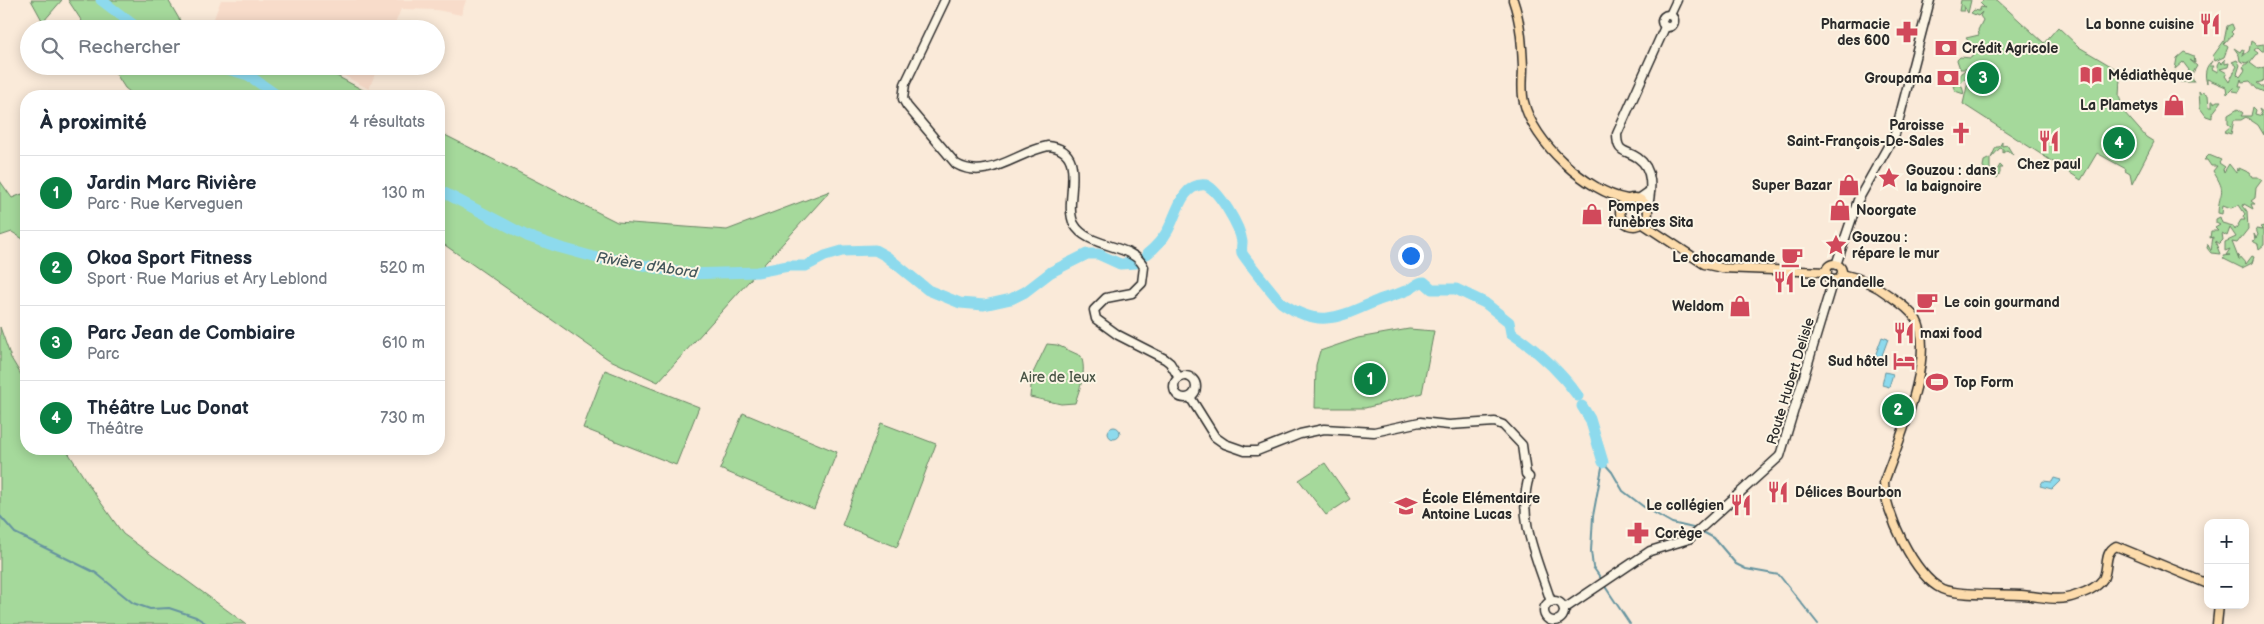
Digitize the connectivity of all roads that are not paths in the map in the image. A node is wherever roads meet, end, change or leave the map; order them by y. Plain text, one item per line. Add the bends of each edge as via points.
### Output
1 (946, 0) edge
2 (1513, 0) edge
3 (1677, 0) edge
4 (1930, 0) edge
5 (1650, 191) junction
6 (1612, 197) junction
7 (1640, 198) junction
8 (1627, 199) junction
9 (1648, 206) junction
10 (1620, 209) junction
11 (1648, 217) junction
12 (1642, 224) junction
13 (1659, 234) junction
14 (1836, 265) junction
15 (1827, 272) junction
16 (1842, 274) junction
17 (1833, 280) junction
18 (1180, 378) junction
19 (1190, 397) junction
20 (2204, 582) edge
21 (1551, 602) junction
22 (1564, 608) junction
23 (2219, 609) edge
24 (1544, 621) edge
25 (2217, 624) edge

1 - 18 street via 906,84 903,99 907,106 956,164 967,170 983,170 1048,146 1064,152 1072,170 1071,214 1077,229 1092,239 1136,257 1144,267 1142,283 1132,292 1100,301 1094,310 1096,319 1118,335 1170,363
2 - 6 main road via 1522,40 1523,100 1534,128 1565,165
3 - 5 street via 1670,15 1674,24 1665,27 1617,134 1620,149 1646,166
4 - 14 street via 1899,123 1858,200
5 - 7 street
5 - 9 street
6 - 8 main road
6 - 10 main road
7 - 8 main road
7 - 9 main road
8 - 10 main road
9 - 11 main road
10 - 12 main road via 1626,224
11 - 12 main road
11 - 13 main road
12 - 13 main road
13 - 15 main road via 1704,264 1722,268
14 - 15 main road
14 - 16 main road
15 - 17 main road
16 - 17 main road
16 - 20 main road via 1886,292 1911,313 1919,328 1922,350 1919,372 1884,482 1884,495 1896,530 1925,576 1934,584 1956,592 2068,599 2099,583 2106,571 2108,554 2116,546
17 - 22 street, Route Hubert Delisle via 1784,448 1775,462 1693,536 1650,551
18 - 19 street via 1175,391 1183,398
18 - 19 street via 1186,376 1194,381 1195,391
19 - 21 street via 1208,428 1224,444 1245,451 1257,451 1313,431 1374,432 1420,422 1449,425 1495,422 1503,425 1522,445 1529,477 1526,520
21 - 22 street via 1557,602
21 - 24 street via 1545,609
22 - 24 street via 1564,615 1559,620
23 - 25 main road

